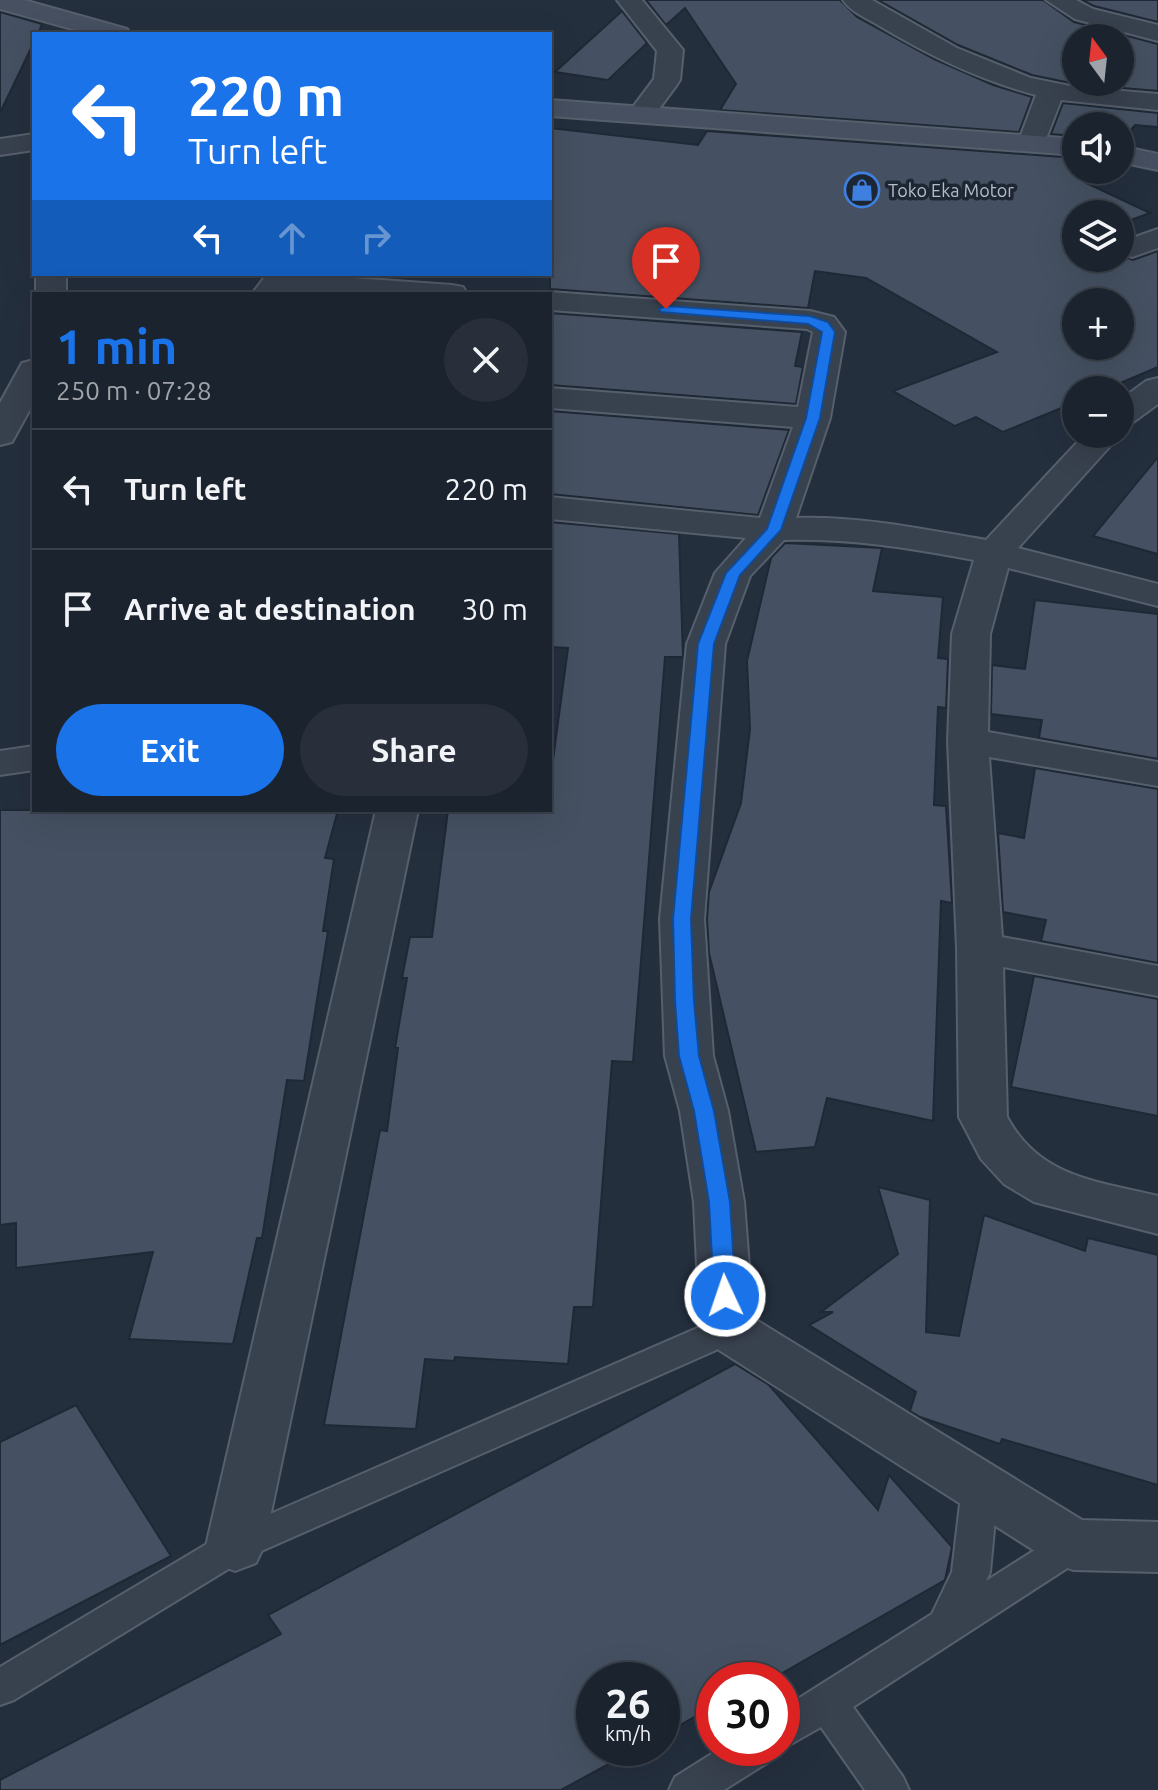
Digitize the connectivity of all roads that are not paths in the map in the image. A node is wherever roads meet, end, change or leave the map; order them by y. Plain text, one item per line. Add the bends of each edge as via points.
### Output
1 (629, 0) edge
2 (855, 0) edge
3 (1058, 0) edge
4 (0, 1) edge
5 (111, 32) edge
6 (1158, 33) edge
7 (1051, 91) junction
8 (1158, 102) edge
9 (552, 108) edge
10 (640, 115) junction
11 (32, 142) edge
12 (1032, 143) junction
13 (1062, 146) edge
14 (0, 147) edge
15 (1134, 157) edge
16 (1158, 162) edge
17 (269, 292) edge
18 (423, 292) edge
19 (552, 301) edge
20 (32, 374) edge
21 (1158, 388) edge
22 (552, 398) edge
23 (17, 406) edge
24 (1134, 406) edge
25 (813, 418) junction
26 (0, 435) edge
27 (1091, 448) edge
28 (552, 508) edge
29 (774, 530) junction
30 (994, 553) junction
31 (1158, 595) edge
32 (968, 741) junction
33 (32, 758) edge
34 (0, 763) edge
35 (1158, 774) edge
36 (397, 812) edge
37 (980, 948) junction
38 (1158, 981) edge
39 (1158, 1215) edge
40 (727, 1328) junction
41 (980, 1487) junction
42 (1073, 1545) junction
43 (235, 1546) junction
44 (1158, 1547) edge
45 (946, 1627) junction
46 (0, 1688) edge
47 (827, 1703) junction
48 (800, 1720) edge
49 (727, 1766) edge
50 (689, 1790) edge
51 (889, 1790) edge

1 - 10 street via 670,50 667,80
2 - 7 street via 963,62
3 - 6 street via 1084,14
4 - 5 street
7 - 8 street
7 - 12 street
9 - 10 street
10 - 12 street
11 - 14 street
12 - 13 street
15 - 16 street
17 - 18 street via 275,285 294,283
19 - 25 street via 818,322 829,332
20 - 23 street
21 - 24 street
22 - 25 street
23 - 26 street
25 - 29 street
27 - 30 street
28 - 29 street
29 - 30 street via 830,528 899,535
29 - 40 street via 733,573 706,644 682,919 689,1056 719,1202
30 - 31 street
30 - 32 street via 971,634
32 - 35 street
32 - 37 street
33 - 34 street
36 - 43 street
37 - 38 street
37 - 39 street via 983,1117 998,1146 1022,1171 1052,1189
40 - 41 street
40 - 43 lane
41 - 42 street
41 - 45 lane via 971,1572
42 - 44 street
42 - 45 lane
43 - 46 lane
45 - 47 lane
47 - 48 lane
47 - 51 lane
49 - 50 lane

